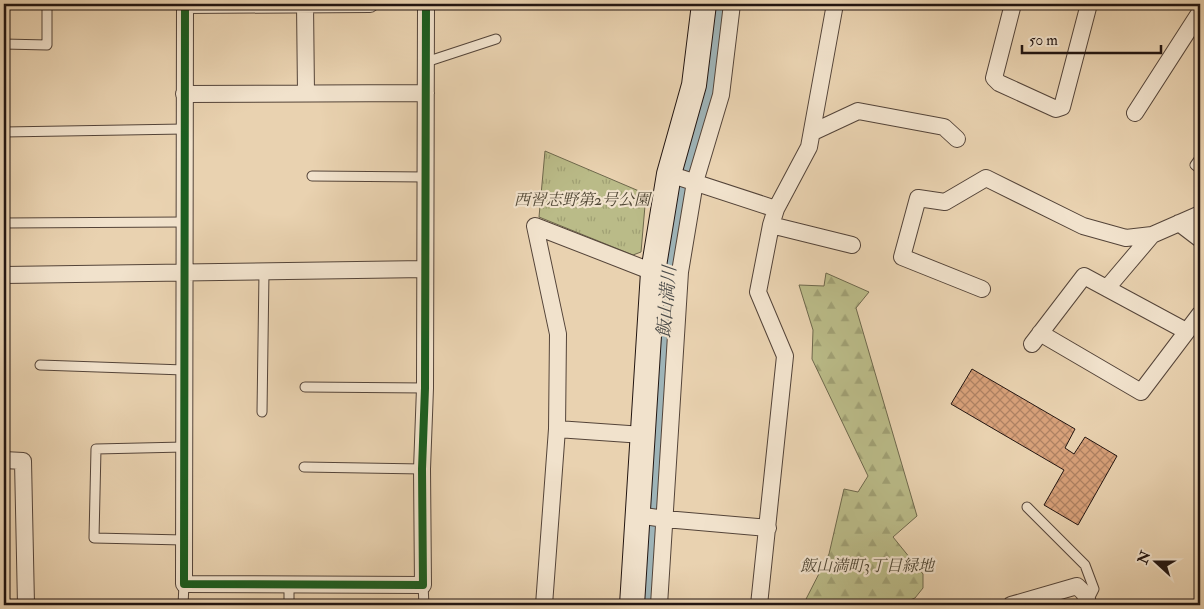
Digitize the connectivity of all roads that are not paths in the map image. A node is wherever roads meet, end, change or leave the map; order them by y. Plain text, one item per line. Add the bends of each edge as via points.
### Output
1 (46, 4) edge
2 (185, 4) edge
3 (305, 4) edge
4 (370, 4) edge
5 (426, 4) edge
6 (704, 4) edge
7 (732, 4) edge
8 (835, 4) edge
9 (1013, 4) edge
10 (1089, 4) edge
11 (1200, 12) edge
12 (496, 39) dead end
13 (4, 44) edge
14 (426, 62) junction
15 (306, 93) junction
16 (426, 93) junction
17 (184, 94) junction
18 (1135, 113) dead end
19 (184, 129) junction
20 (4, 132) edge
21 (813, 132) junction
22 (957, 139) dead end
23 (1200, 158) edge
24 (1200, 169) edge
25 (312, 176) dead end
26 (425, 177) junction
27 (683, 178) junction
28 (1200, 214) edge
29 (774, 217) junction
30 (184, 222) junction
31 (4, 223) edge
32 (1179, 223) junction
33 (1152, 235) junction
34 (1200, 239) edge
35 (852, 245) dead end
36 (425, 270) junction
37 (264, 272) junction
38 (653, 272) junction
39 (184, 273) junction
40 (4, 275) edge
41 (1107, 288) junction
42 (982, 289) dead end
43 (1200, 314) edge
44 (1186, 331) junction
45 (40, 365) dead end
46 (184, 370) junction
47 (305, 387) dead end
48 (425, 388) junction
49 (262, 412) dead end
50 (558, 429) junction
51 (643, 435) junction
52 (184, 448) junction
53 (4, 460) edge
54 (304, 467) dead end
55 (422, 469) junction
56 (1028, 507) dead end
57 (642, 516) junction
58 (665, 519) junction
59 (768, 528) junction
60 (184, 540) junction
61 (184, 584) junction
62 (289, 585) junction
63 (423, 585) junction
64 (1088, 603) edge
65 (26, 605) edge
66 (183, 605) edge
67 (289, 605) edge
68 (424, 605) edge
69 (544, 605) edge
70 (632, 605) edge
71 (659, 605) edge
72 (759, 605) edge
73 (1011, 605) edge

1 - 13 lane via 47,45
2 - 3 street
2 - 17 street
3 - 4 street
3 - 15 street
5 - 14 street
6 - 27 street
7 - 27 street via 720,95
8 - 21 street
9 - 10 street via 994,78 1056,109 1062,107
11 - 18 street
12 - 14 lane
14 - 16 street
15 - 16 street
15 - 17 street
16 - 26 street
17 - 19 street
19 - 20 lane
19 - 30 street
21 - 22 street via 858,111 944,127
21 - 29 street via 809,147
23 - 24 lane via 1195,165
25 - 26 lane
26 - 36 street
27 - 29 street
27 - 38 street
27 - 58 street
28 - 32 street
29 - 35 street
29 - 59 street via 758,292 785,356
30 - 31 lane
30 - 39 street
32 - 33 street
32 - 34 street
33 - 41 street
33 - 42 street via 1126,238 1082,226 982,171 945,202 918,198 896,256
36 - 37 street
36 - 48 street
37 - 39 street
37 - 49 lane
38 - 50 street via 535,226 558,334
38 - 51 street
39 - 40 street
39 - 46 street
41 - 44 street
41 - 44 street via 1084,276 1036,339 1141,392
43 - 44 street
45 - 46 lane
46 - 52 street
47 - 48 lane
48 - 55 street
50 - 51 street
50 - 69 street
51 - 57 street
52 - 60 street
52 - 60 lane via 96,449 94,538
53 - 65 street via 23,461
54 - 55 lane
55 - 63 street
56 - 64 lane via 1085,566 1094,589
57 - 58 street
57 - 70 street
58 - 59 street
58 - 71 street
59 - 72 street
60 - 61 street
61 - 62 street
61 - 66 lane
62 - 63 street
62 - 67 lane
63 - 68 lane
64 - 73 street via 1077,586

